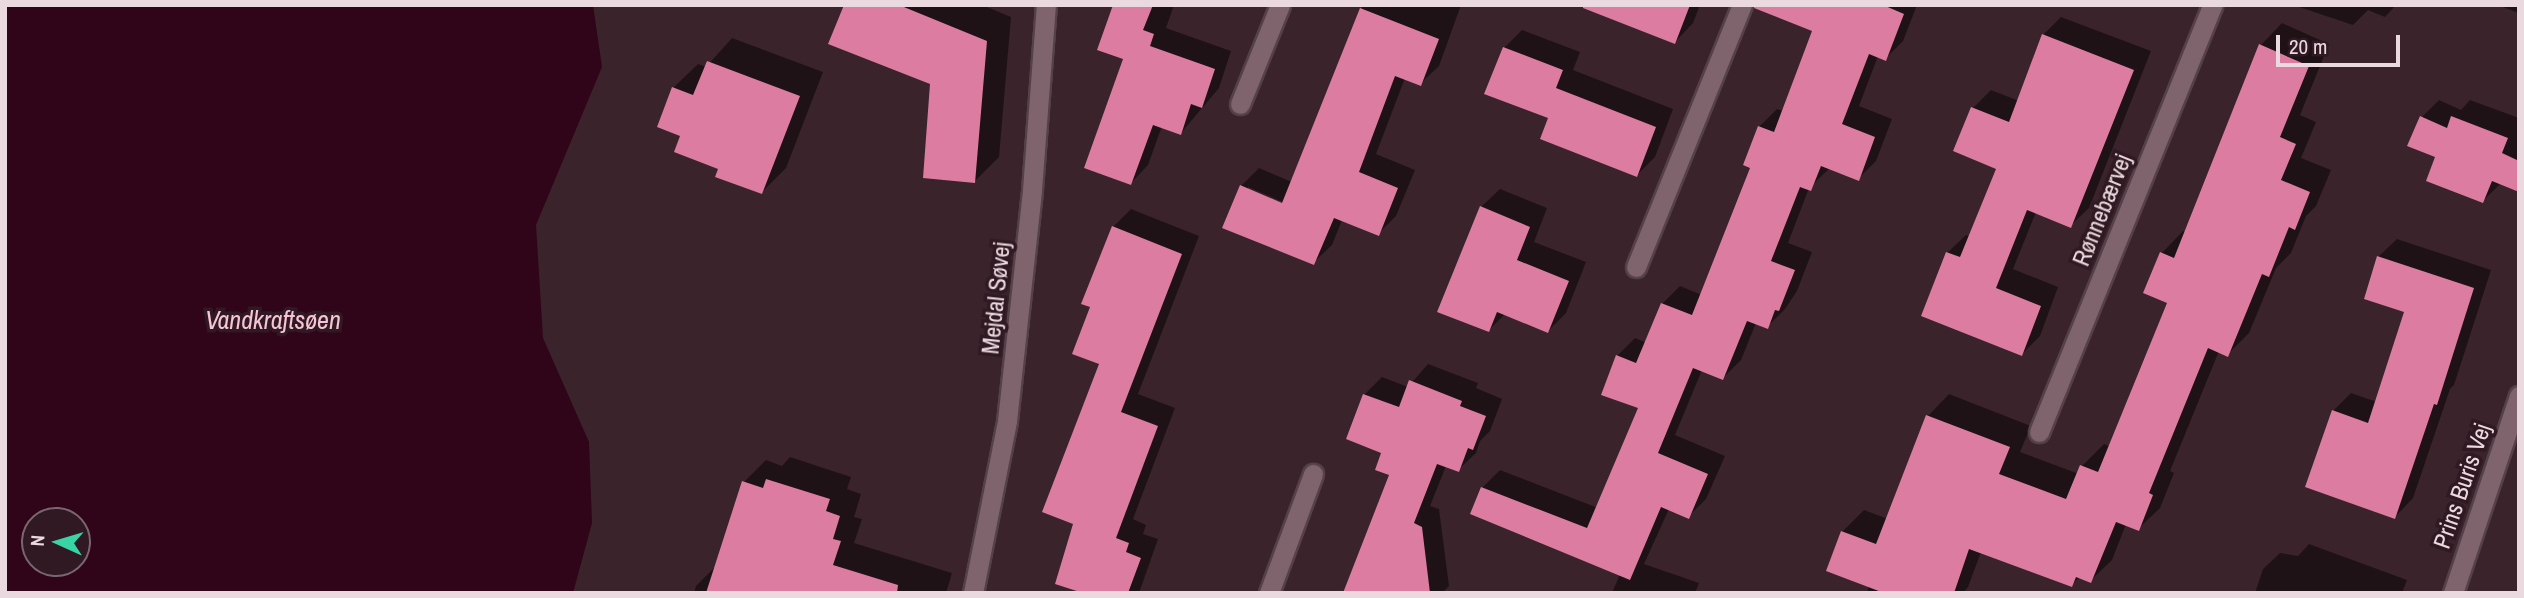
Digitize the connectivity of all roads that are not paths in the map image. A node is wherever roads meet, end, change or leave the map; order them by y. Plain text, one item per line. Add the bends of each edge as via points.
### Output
1 (1046, 5) edge
2 (1280, 5) edge
3 (1742, 5) edge
4 (2212, 5) edge
5 (1240, 104) dead end
6 (1636, 267) dead end
7 (2519, 396) edge
8 (2039, 432) dead end
9 (1313, 474) dead end
10 (973, 593) edge
11 (1269, 593) edge
12 (2452, 593) edge

1 - 10 street, Mejdal Søvej via 1007,421
2 - 5 street
3 - 6 street
4 - 8 street, Rønnebærvej
7 - 12 street, Prins Buris Vej
9 - 11 street

